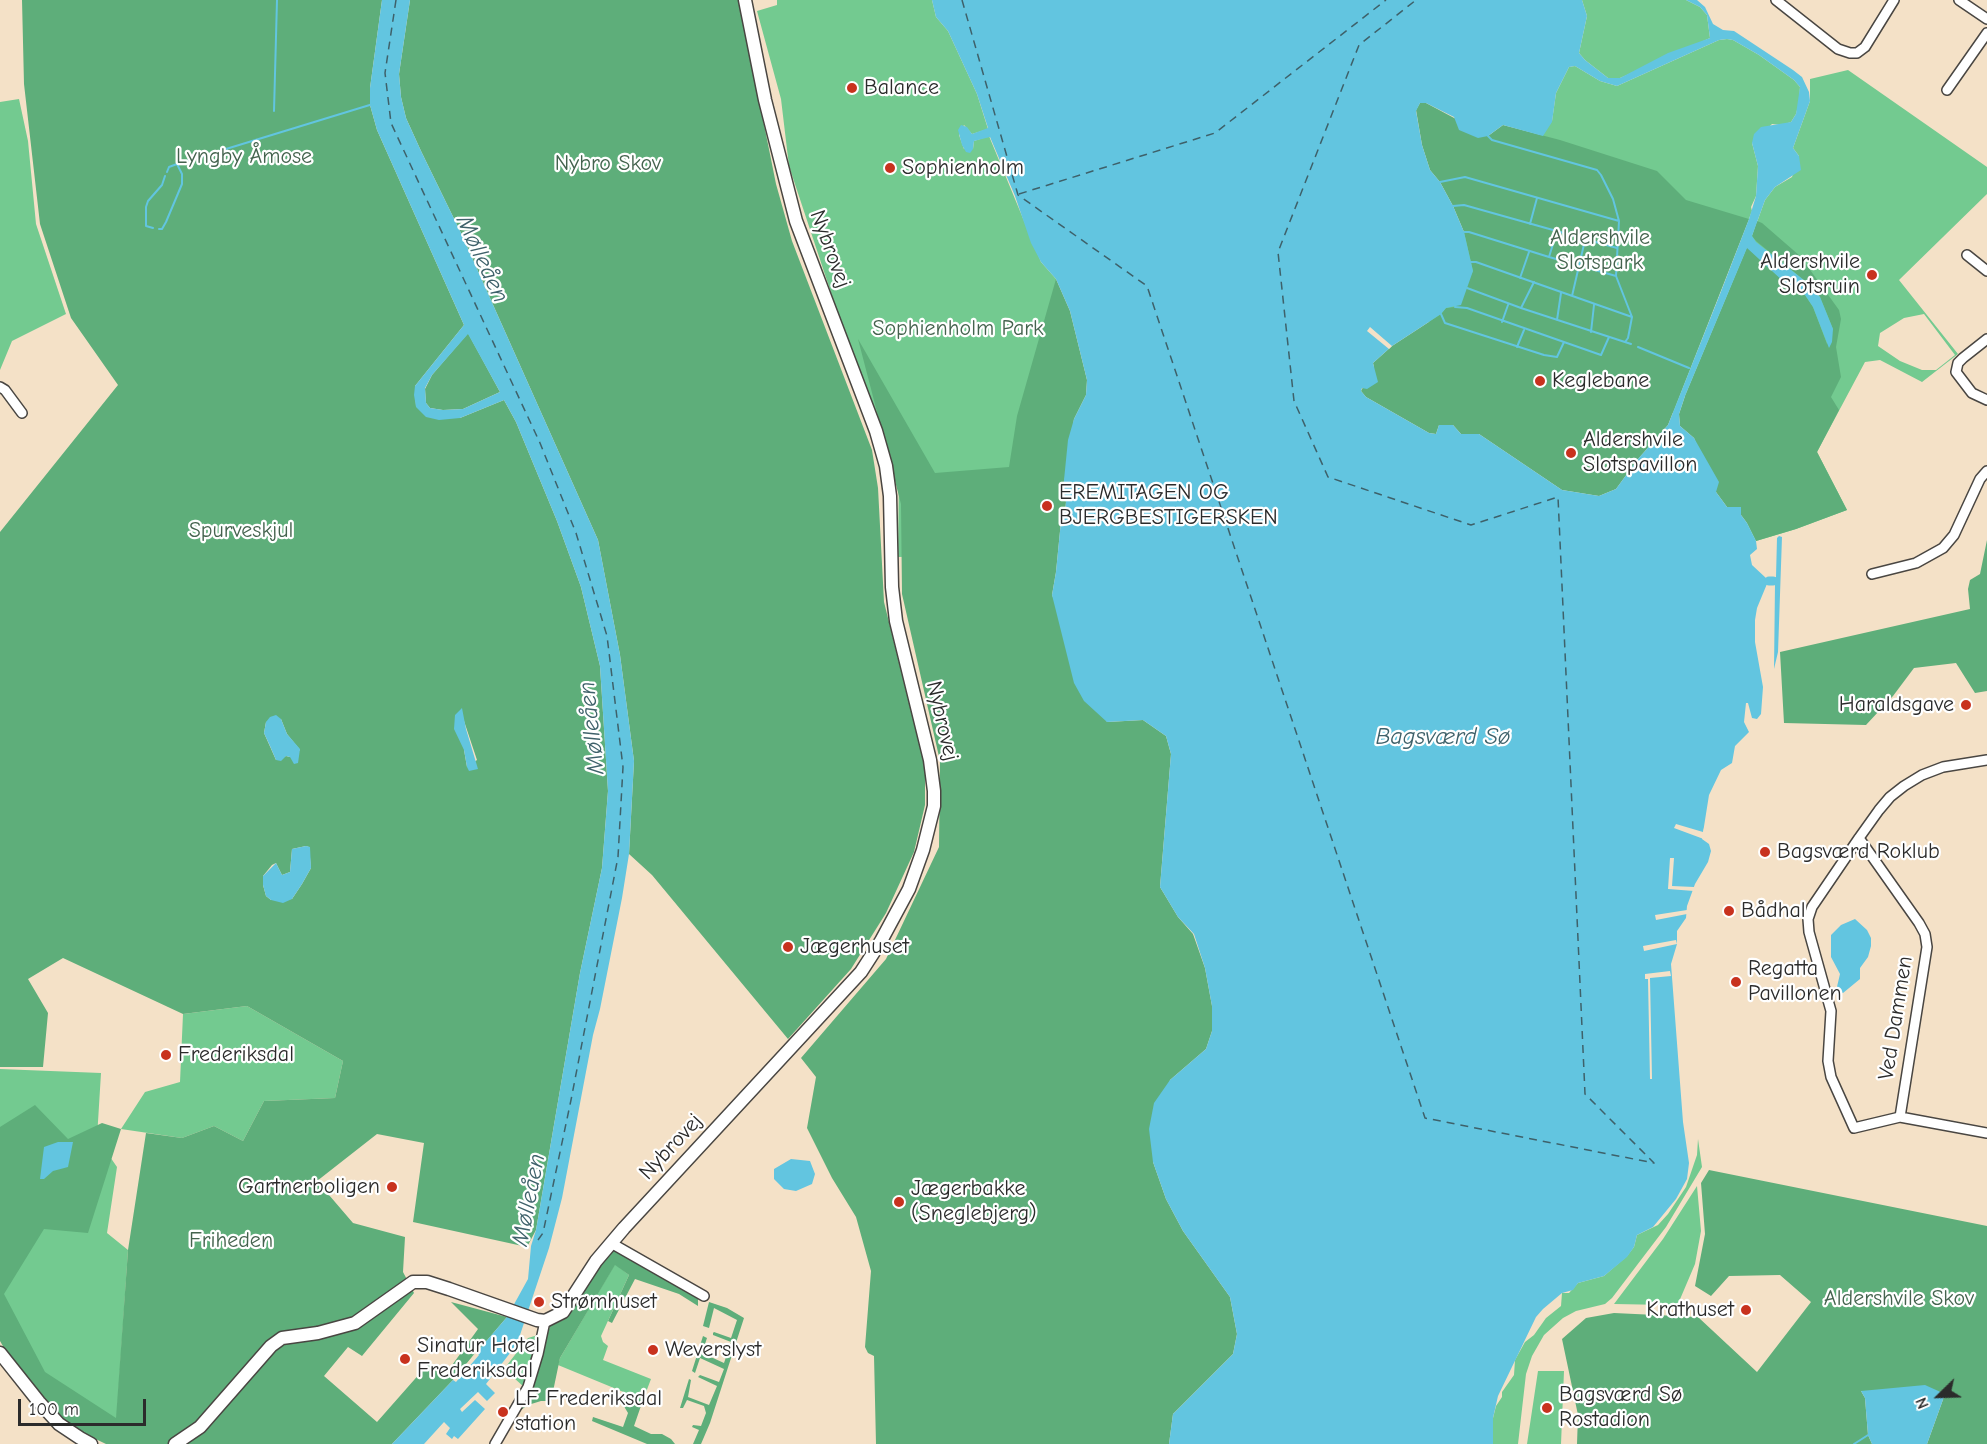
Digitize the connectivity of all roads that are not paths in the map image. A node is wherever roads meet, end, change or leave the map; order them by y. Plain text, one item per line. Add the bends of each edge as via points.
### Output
1 (745, 0) edge
2 (1776, 0) edge
3 (1894, 0) edge
4 (1959, 0) edge
5 (1987, 19) edge
6 (1987, 33) edge
7 (1947, 90) dead end
8 (1967, 255) dead end
9 (1987, 271) edge
10 (1987, 339) edge
11 (0, 387) edge
12 (1987, 400) edge
13 (22, 414) dead end
14 (1987, 471) edge
15 (1872, 574) dead end
16 (1987, 760) edge
17 (1859, 838) junction
18 (1899, 1117) junction
19 (1987, 1133) edge
20 (611, 1243) junction
21 (704, 1296) dead end
22 (545, 1321) junction
23 (0, 1353) edge
24 (91, 1444) edge
25 (175, 1444) edge
26 (495, 1444) edge

1 - 20 street, Nybrovej via 792,210 886,466 896,621 930,760 934,806 909,889 882,942 861,972
2 - 3 street via 1838,49 1857,53 1865,47
4 - 5 street
6 - 7 street
8 - 9 street
10 - 12 street via 1958,363 1956,372 1972,393
11 - 13 street
14 - 15 street via 1954,535 1943,548 1916,563
16 - 17 street via 1922,775 1879,810
17 - 18 street, Ved Dammen via 1919,923 1927,947
17 - 18 street via 1812,907 1809,932 1829,997 1831,1077 1854,1128
18 - 19 street
20 - 21 street
20 - 22 street, Nybrovej via 569,1305
22 - 25 street via 427,1282 413,1282 355,1323 282,1338 200,1427
22 - 26 street via 528,1387
23 - 24 street via 59,1424

